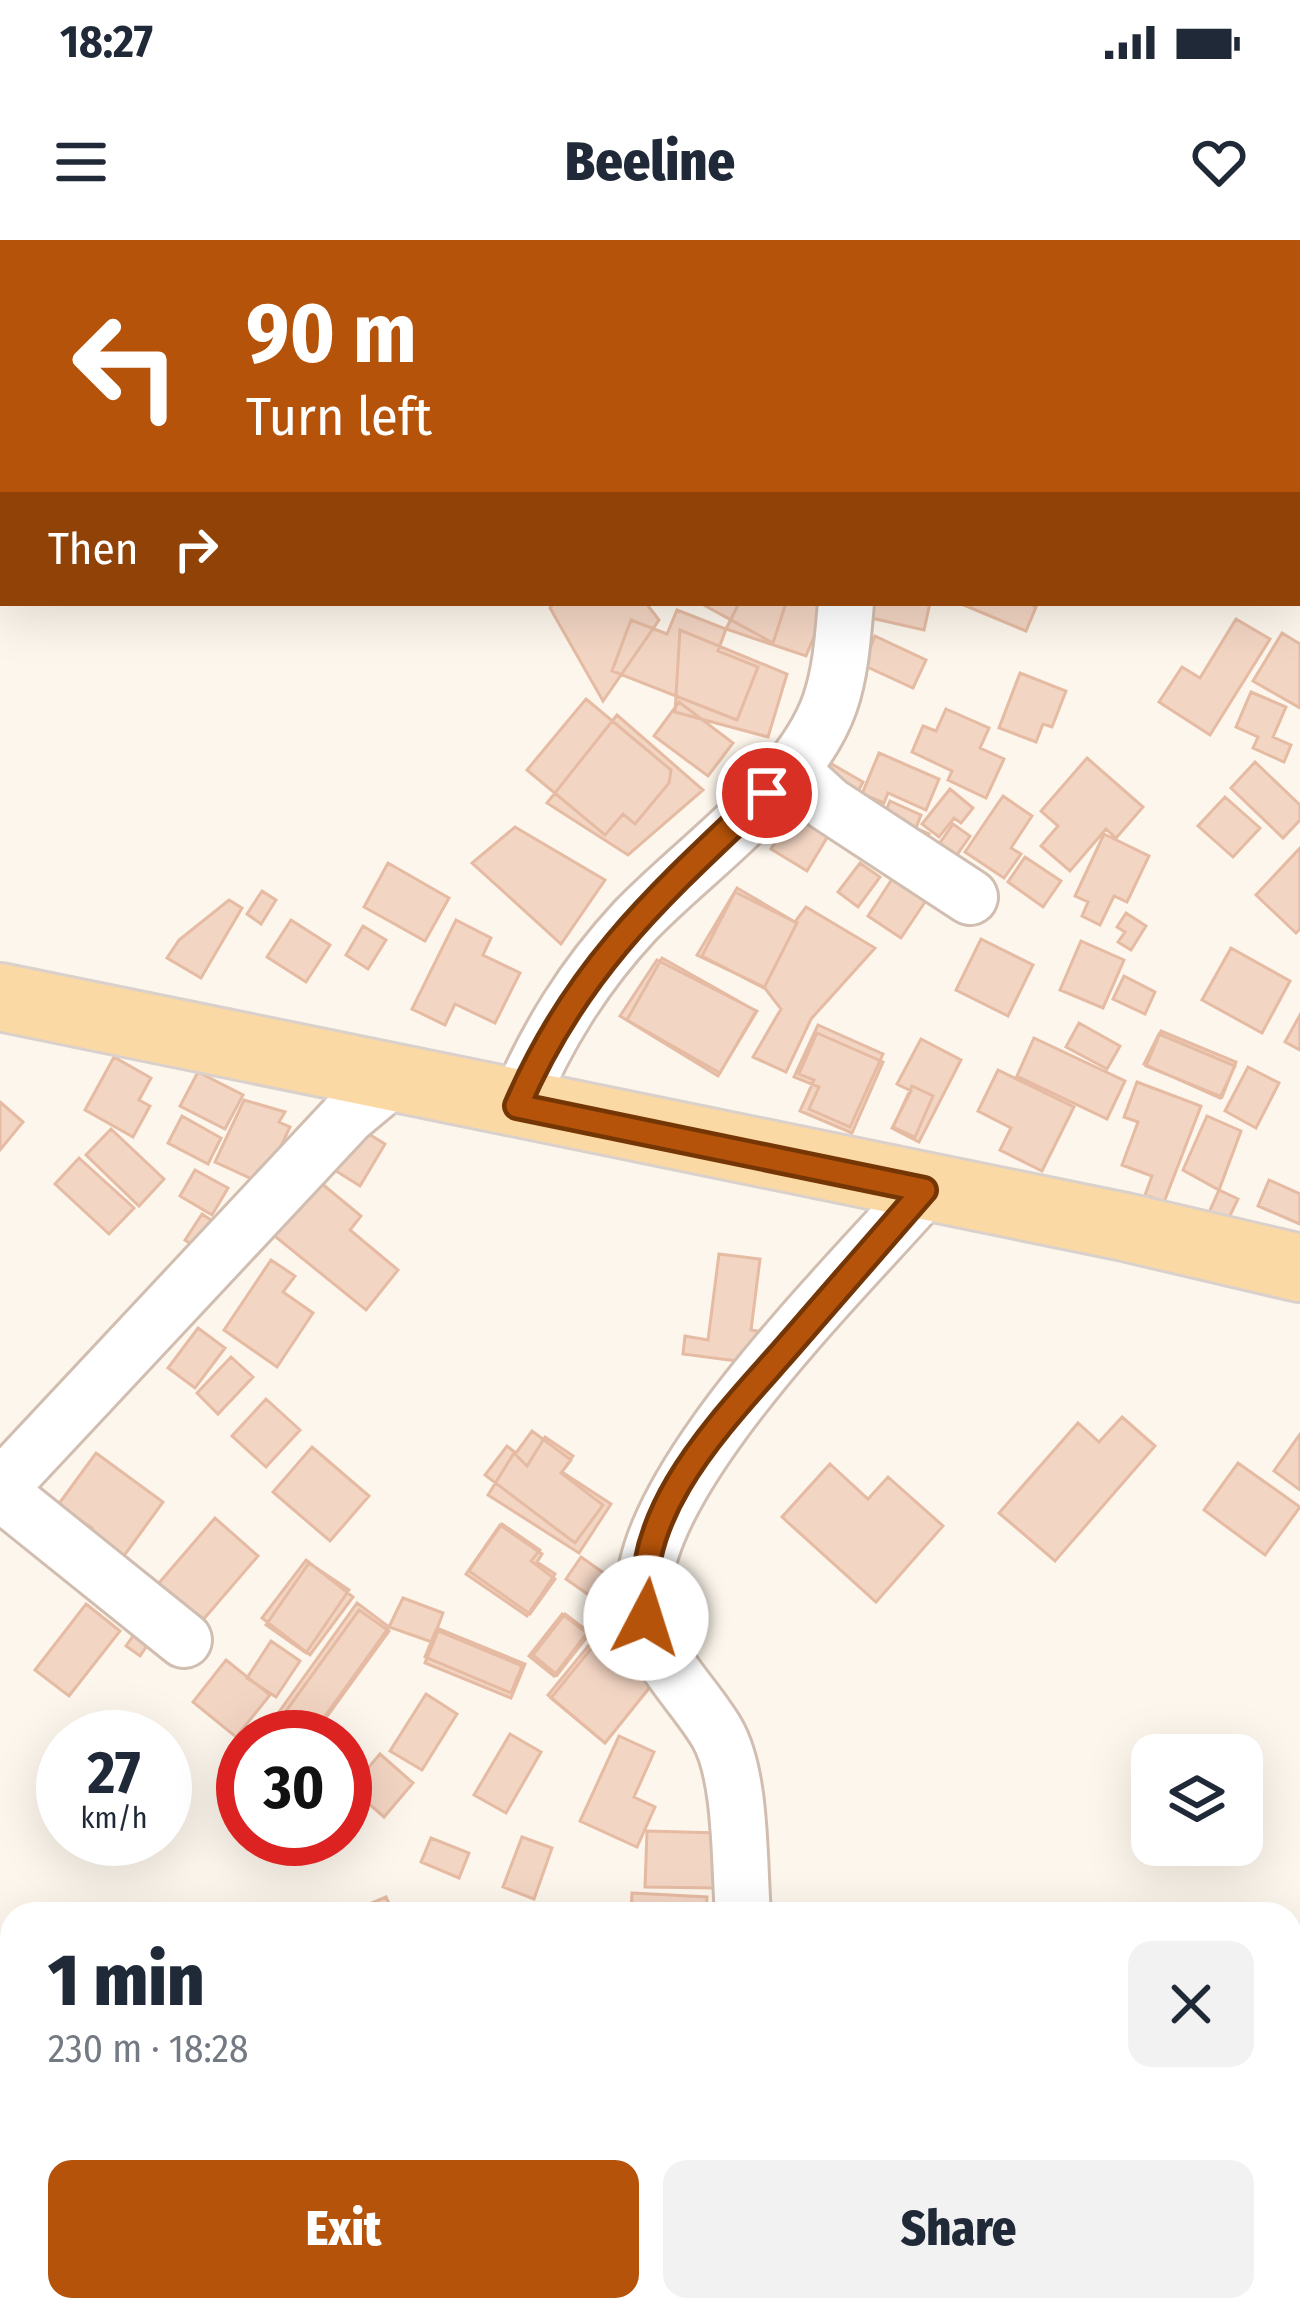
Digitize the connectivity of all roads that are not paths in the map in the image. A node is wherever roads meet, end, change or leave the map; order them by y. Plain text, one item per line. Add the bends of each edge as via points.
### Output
1 (846, 606) edge
2 (791, 770) junction
3 (970, 897) dead end
4 (0, 997) edge
5 (390, 1081) junction
6 (517, 1106) junction
7 (924, 1190) junction
8 (1300, 1268) edge
9 (0, 1490) edge
10 (184, 1640) dead end
11 (742, 1902) edge

1 - 2 street via 830,705
2 - 3 street via 828,804
2 - 6 street via 633,923 571,998
4 - 5 main road
5 - 6 main road
5 - 9 street via 348,1116
6 - 7 main road
7 - 8 main road
7 - 11 street via 719,1421 658,1532 642,1589 658,1652 724,1750
9 - 10 street

